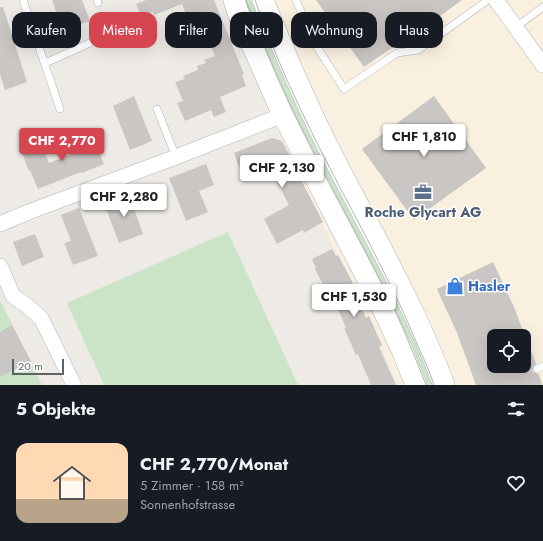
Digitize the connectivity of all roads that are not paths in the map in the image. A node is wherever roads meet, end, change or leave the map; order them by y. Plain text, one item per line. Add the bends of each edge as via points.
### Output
1 (23, 0) edge
2 (234, 0) edge
3 (263, 0) edge
4 (296, 0) edge
5 (488, 0) edge
6 (496, 0) edge
7 (543, 7) edge
8 (516, 27) junction
9 (89, 43) edge
10 (45, 63) junction
11 (543, 65) edge
12 (60, 109) dead end
13 (157, 109) dead end
14 (283, 115) junction
15 (176, 157) junction
16 (0, 224) edge
17 (0, 266) edge
18 (74, 385) edge
19 (416, 385) edge
20 (444, 385) edge

1 - 10 lane
2 - 14 main road
3 - 20 main road via 296,80 402,289
4 - 5 lane via 315,44 344,89 397,53 418,50
6 - 8 street
7 - 8 lane
8 - 11 street
9 - 10 lane
10 - 12 lane
13 - 15 lane
14 - 15 street
14 - 19 main road via 383,309
15 - 16 street
17 - 18 street via 13,296 41,318

